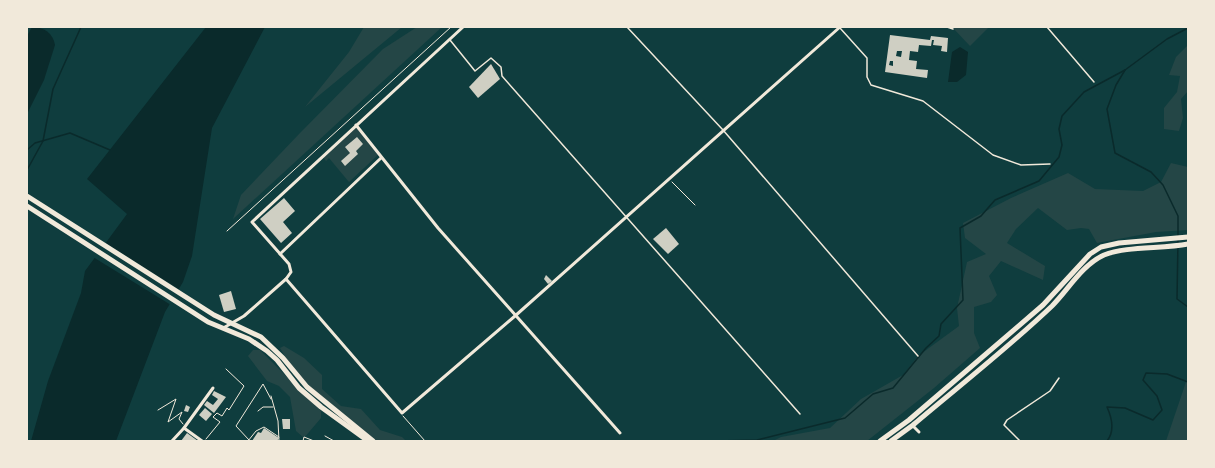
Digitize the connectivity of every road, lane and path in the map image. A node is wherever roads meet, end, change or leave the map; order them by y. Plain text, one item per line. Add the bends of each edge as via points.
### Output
1 (451, 27) edge
2 (463, 27) edge
3 (627, 27) edge
4 (839, 27) edge
5 (947, 27) edge
6 (1047, 27) edge
7 (954, 29) dead end
8 (450, 40) junction
9 (1094, 82) dead end
10 (356, 125) junction
11 (723, 130) junction
12 (381, 158) junction
13 (1050, 164) dead end
14 (669, 179) junction
15 (27, 196) edge
16 (695, 205) dead end
17 (27, 206) edge
18 (627, 216) junction
19 (227, 231) dead end
20 (1188, 237) edge
21 (1188, 244) edge
22 (280, 254) junction
23 (286, 279) junction
24 (1050, 298) junction
25 (1053, 306) junction
26 (515, 316) junction
27 (234, 323) junction
28 (224, 328) junction
29 (918, 356) dead end
30 (226, 368) dead end
31 (1059, 378) dead end
32 (213, 388) dead end
33 (270, 396) dead end
34 (271, 399) junction
35 (274, 407) junction
36 (158, 410) dead end
37 (258, 411) dead end
38 (402, 413) junction
39 (800, 414) dead end
40 (909, 420) junction
41 (913, 425) junction
42 (184, 428) junction
43 (919, 432) dead end
44 (620, 433) dead end
45 (324, 436) dead end
46 (279, 437) junction
47 (249, 440) edge
48 (172, 441) edge
49 (203, 441) edge
50 (279, 441) edge
51 (303, 441) edge
52 (314, 441) edge
53 (334, 441) edge
54 (368, 441) edge
55 (374, 441) edge
56 (425, 441) edge
57 (880, 441) edge
58 (892, 441) edge
59 (1020, 441) edge

1 - 19 path
2 - 8 street
3 - 11 lane
4 - 11 street
4 - 13 lane via 867,58 867,77 871,85 923,101 993,155 1021,165
5 - 7 lane
6 - 9 lane
8 - 10 street
8 - 18 lane via 475,71 492,58 501,67 502,76
10 - 12 street
10 - 22 street via 252,222
11 - 14 street
11 - 29 lane
12 - 22 street
12 - 26 street
14 - 16 path
14 - 18 street
15 - 27 main road via 214,315
17 - 28 main road via 208,322
18 - 26 street
18 - 39 lane
20 - 24 main road via 1101,247 1090,254
21 - 25 main road via 1105,255 1088,267
22 - 23 street via 289,264 291,272
23 - 27 street
23 - 38 street
24 - 25 main road
24 - 40 main road
25 - 41 main road
26 - 38 street
26 - 44 street
27 - 28 street
27 - 55 main road via 261,337 307,387
28 - 54 main road via 249,339 267,351 299,388
30 - 49 path via 244,386 229,410 227,408 222,416 217,413 213,417 220,422
31 - 59 lane via 1050,391 1007,420 1004,425
32 - 42 street
33 - 34 path
34 - 35 path
34 - 47 path via 262,384 240,417 236,426
35 - 37 path via 263,407
35 - 46 path
36 - 42 path via 176,399 168,422 182,412 178,419
38 - 56 path
40 - 41 street
40 - 57 main road
41 - 43 street
41 - 58 main road
42 - 48 street
42 - 49 street
45 - 53 path
46 - 47 path via 264,427 256,431
46 - 50 path
51 - 52 path via 304,437

